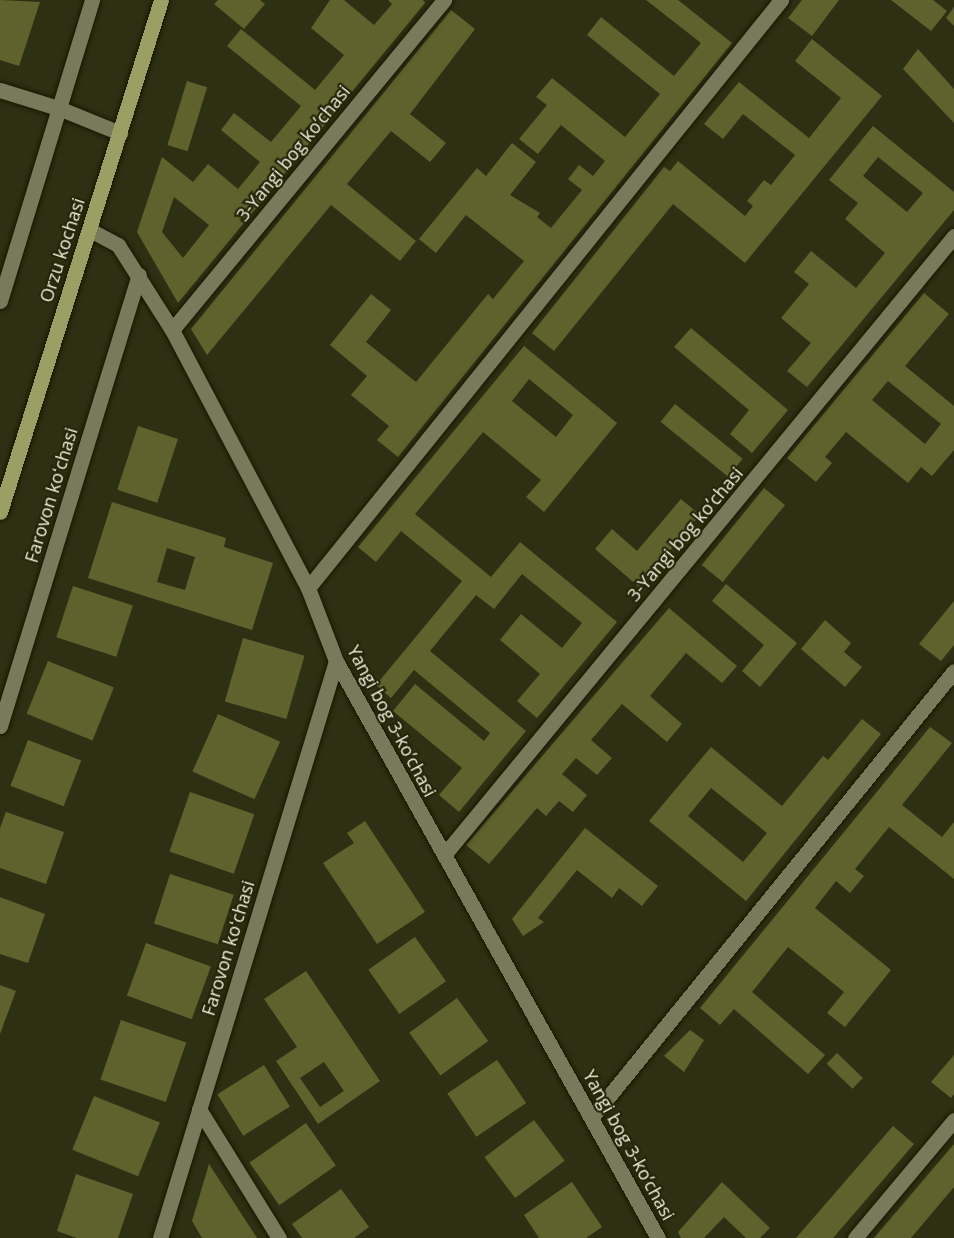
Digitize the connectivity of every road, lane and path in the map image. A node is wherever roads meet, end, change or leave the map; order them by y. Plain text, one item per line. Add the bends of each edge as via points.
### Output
1 (92, 0) edge
2 (161, 0) edge
3 (444, 0) edge
4 (781, 0) edge
5 (0, 90) edge
6 (61, 109) junction
7 (120, 133) junction
8 (90, 230) junction
9 (954, 236) edge
10 (139, 276) junction
11 (0, 301) edge
12 (172, 330) junction
13 (0, 512) edge
14 (308, 588) junction
15 (336, 661) junction
16 (954, 671) edge
17 (0, 726) edge
18 (444, 855) junction
19 (199, 1109) junction
20 (592, 1117) junction
21 (954, 1120) edge
22 (160, 1238) edge
23 (279, 1238) edge
24 (658, 1238) edge
25 (855, 1238) edge

1 - 6 street
2 - 7 main road, Orzu kochasi
3 - 12 street, 3-Yangi bog koʼchasi
4 - 14 street
5 - 6 street
6 - 7 street
6 - 11 street
7 - 8 main road, Orzu kochasi
8 - 10 street, Yangi bog 3-koʼchasi via 118,245
8 - 13 main road, Orzu kochasi
9 - 18 street, 3-Yangi bog koʼchasi
10 - 12 street, Yangi bog 3-koʼchasi
10 - 17 street, Farovon koʻchasi
12 - 14 street, Yangi bog 3-koʼchasi
14 - 15 street, Yangi bog 3-koʼchasi
15 - 18 street, Yangi bog 3-koʼchasi
15 - 19 street, Farovon koʻchasi
16 - 20 street
18 - 20 street, Yangi bog 3-koʼchasi
19 - 22 street, Farovon koʻchasi
19 - 23 street
20 - 24 street, Yangi bog 3-koʼchasi
21 - 25 street

